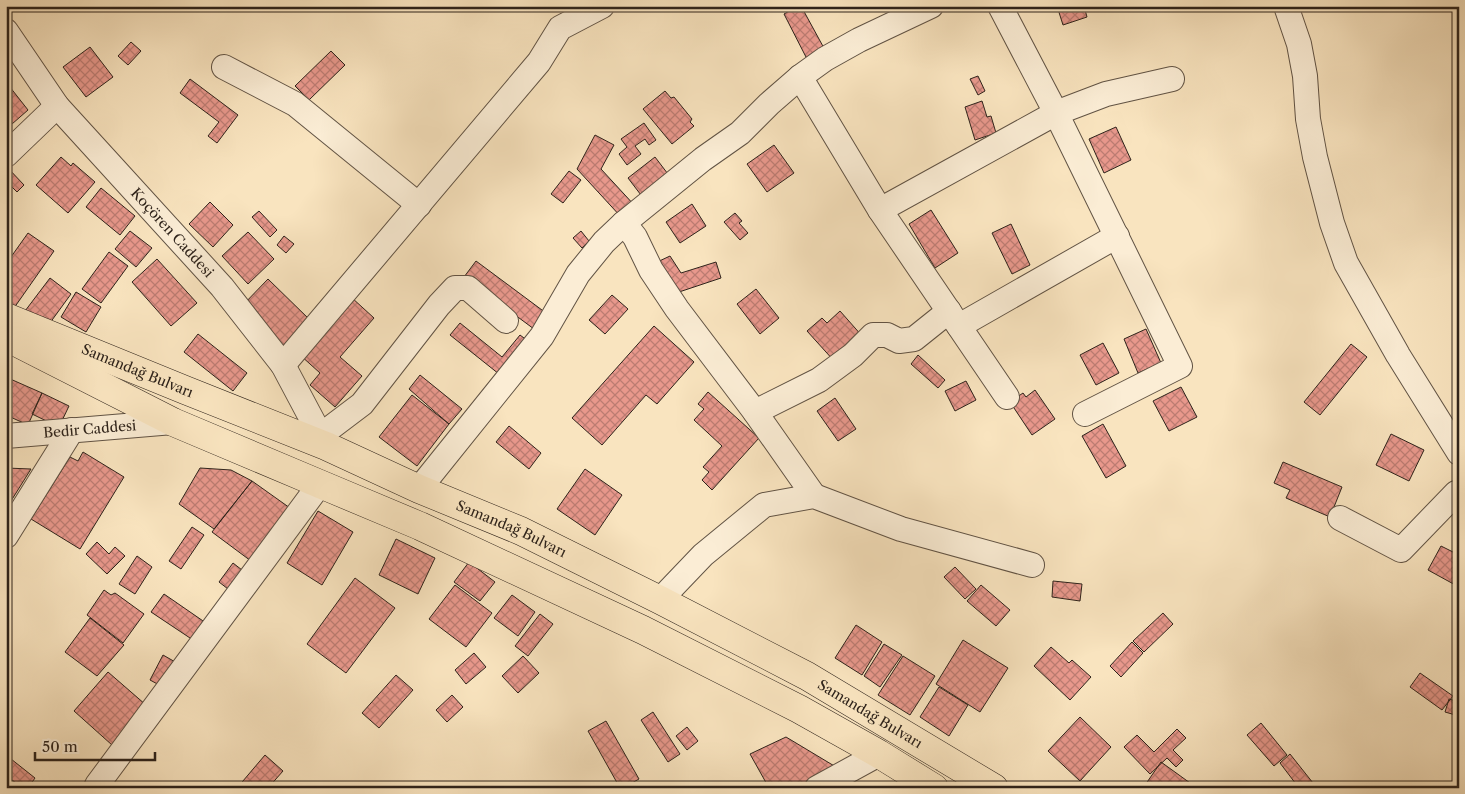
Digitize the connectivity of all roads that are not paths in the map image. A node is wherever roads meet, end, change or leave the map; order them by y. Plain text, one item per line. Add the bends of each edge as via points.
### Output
1 (602, 6) edge
2 (932, 6) edge
3 (1000, 6) edge
4 (1286, 6) edge
5 (6, 31) edge
6 (224, 67) dead end
7 (800, 77) junction
8 (1172, 79) dead end
9 (57, 106) junction
10 (1056, 113) junction
11 (6, 155) edge
12 (419, 205) junction
13 (880, 210) junction
14 (624, 224) junction
15 (1117, 236) junction
16 (6, 317) edge
17 (954, 319) junction
18 (506, 321) dead end
19 (6, 337) edge
20 (283, 365) junction
21 (1007, 396) dead end
22 (755, 412) junction
23 (1085, 414) dead end
24 (173, 422) junction
25 (72, 430) junction
26 (6, 436) edge
27 (324, 440) junction
28 (1457, 444) edge
29 (320, 484) junction
30 (419, 489) junction
31 (1459, 494) edge
32 (814, 496) junction
33 (1340, 518) dead end
34 (6, 536) edge
35 (1032, 565) dead end
36 (660, 600) junction
37 (879, 754) junction
38 (97, 785) dead end
39 (817, 788) edge
40 (934, 788) edge
41 (994, 788) edge

1 - 12 street via 560,28 539,62
2 - 7 street via 859,40
3 - 10 street
4 - 28 street via 1299,44 1315,157 1346,263 1398,355
5 - 9 street, Koçören Caddesi
6 - 12 street via 295,104
7 - 13 street
7 - 14 street via 740,133 702,159
8 - 10 street via 1106,94
9 - 11 street
9 - 20 street, Koçören Caddesi via 222,288
10 - 13 street
10 - 15 street
12 - 20 street
13 - 17 street
14 - 22 street via 672,301
14 - 30 street via 604,242 578,274 542,336
15 - 17 street
15 - 23 street via 1180,366
16 - 27 highway, Samandağ Bulvarı via 185,390
17 - 21 street
17 - 22 street via 914,338 899,341 888,335 873,335 853,355 819,380
18 - 27 street via 468,288 455,288 438,305 362,404
19 - 24 highway, Samandağ Bulvarı
20 - 27 street, Koçören Caddesi
22 - 32 street
24 - 25 street, Bedir Caddesi
24 - 29 highway, Samandağ Bulvarı
25 - 26 street, Bedir Caddesi
25 - 34 street
27 - 30 highway, Samandağ Bulvarı
29 - 37 highway, Samandağ Bulvarı via 420,526 644,630
29 - 38 street
30 - 36 highway, Samandağ Bulvarı via 521,531
31 - 33 street via 1456,493 1401,550
32 - 35 street via 901,529
32 - 36 street via 764,505 703,555
36 - 41 highway, Samandağ Bulvarı via 807,676
37 - 39 street
37 - 40 highway, Samandağ Bulvarı

